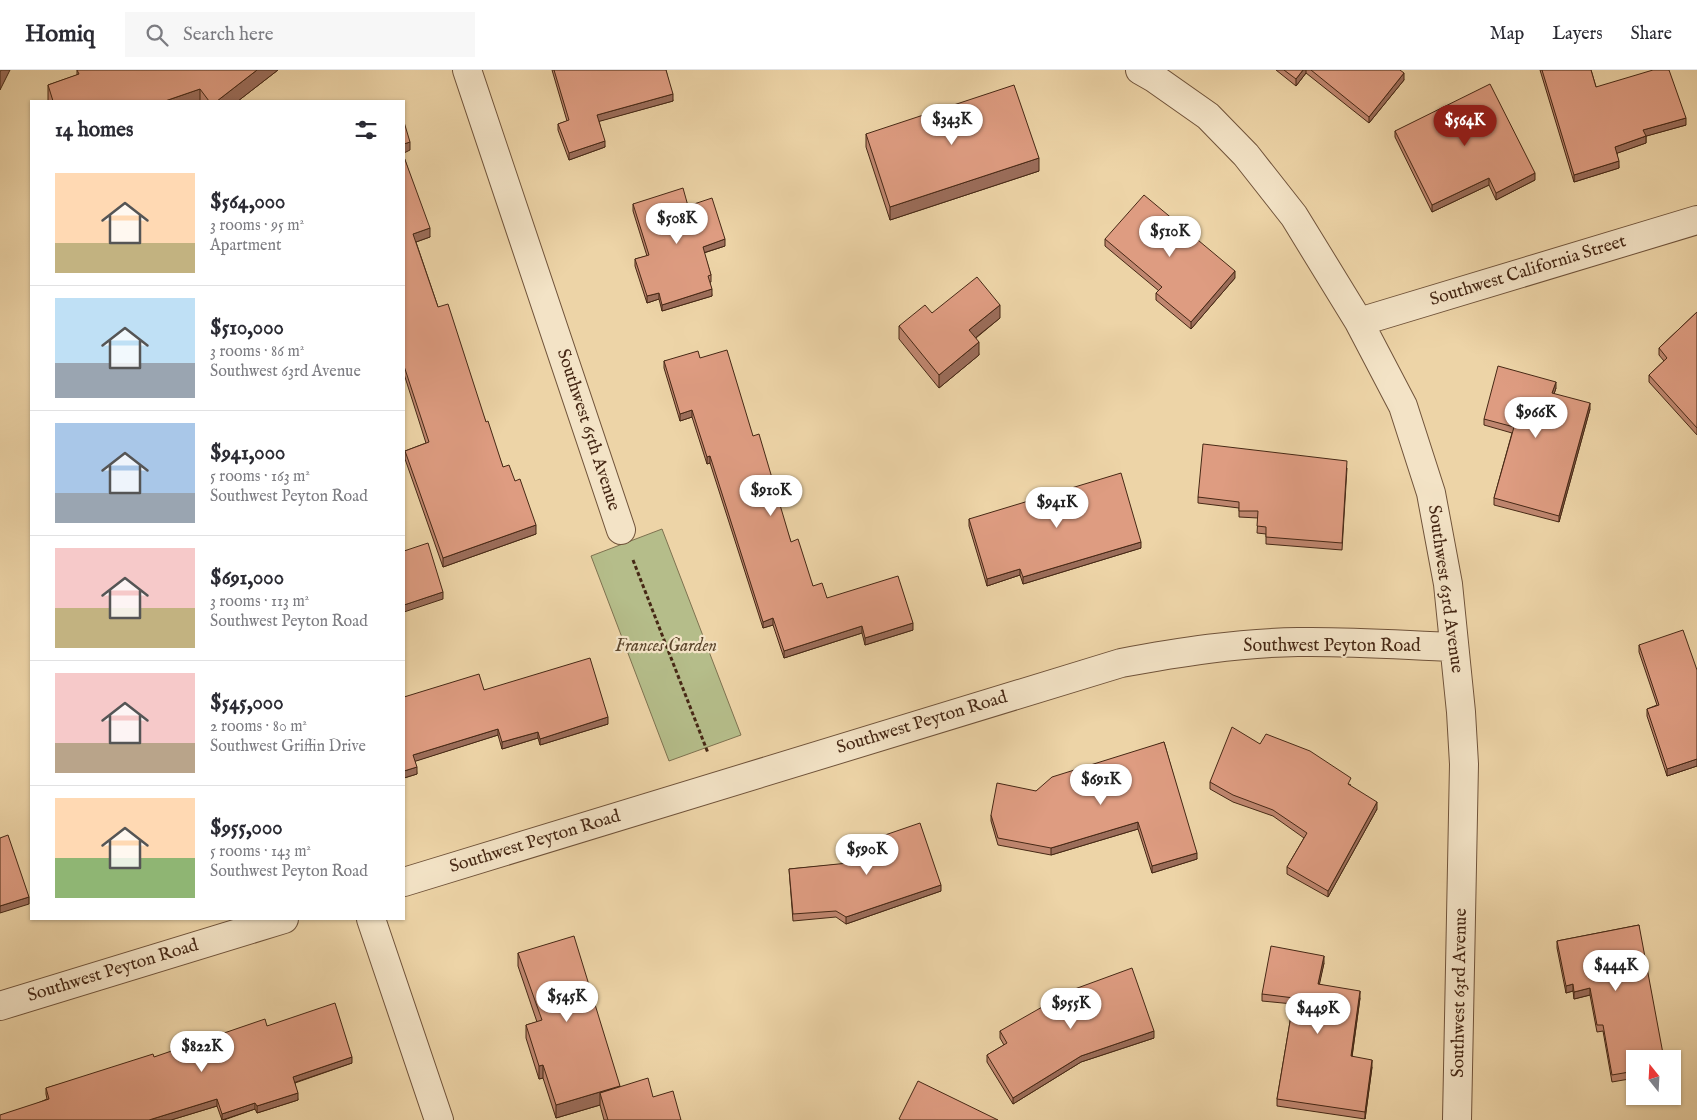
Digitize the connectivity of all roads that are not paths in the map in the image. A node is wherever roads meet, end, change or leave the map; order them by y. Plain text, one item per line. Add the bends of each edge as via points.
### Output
1 (467, 70) edge
2 (1140, 70) edge
3 (1697, 220) edge
4 (1359, 322) junction
5 (621, 530) road end
6 (1454, 647) junction
7 (405, 882) edge
8 (281, 920) edge
9 (370, 920) edge
10 (0, 1006) edge
11 (440, 1120) edge
12 (1457, 1120) edge

1 - 5 street, Southwest 65th Avenue
2 - 4 street, Southwest 63rd Avenue via 1208,116 1246,154 1294,216
3 - 4 street, Southwest California Street
4 - 6 street, Southwest 63rd Avenue via 1403,406 1431,493 1448,584
6 - 7 street, Southwest Peyton Road via 1299,642 1248,644 1121,663
6 - 12 street, Southwest 63rd Avenue via 1464,764
8 - 10 street, Southwest Peyton Road
9 - 11 street

